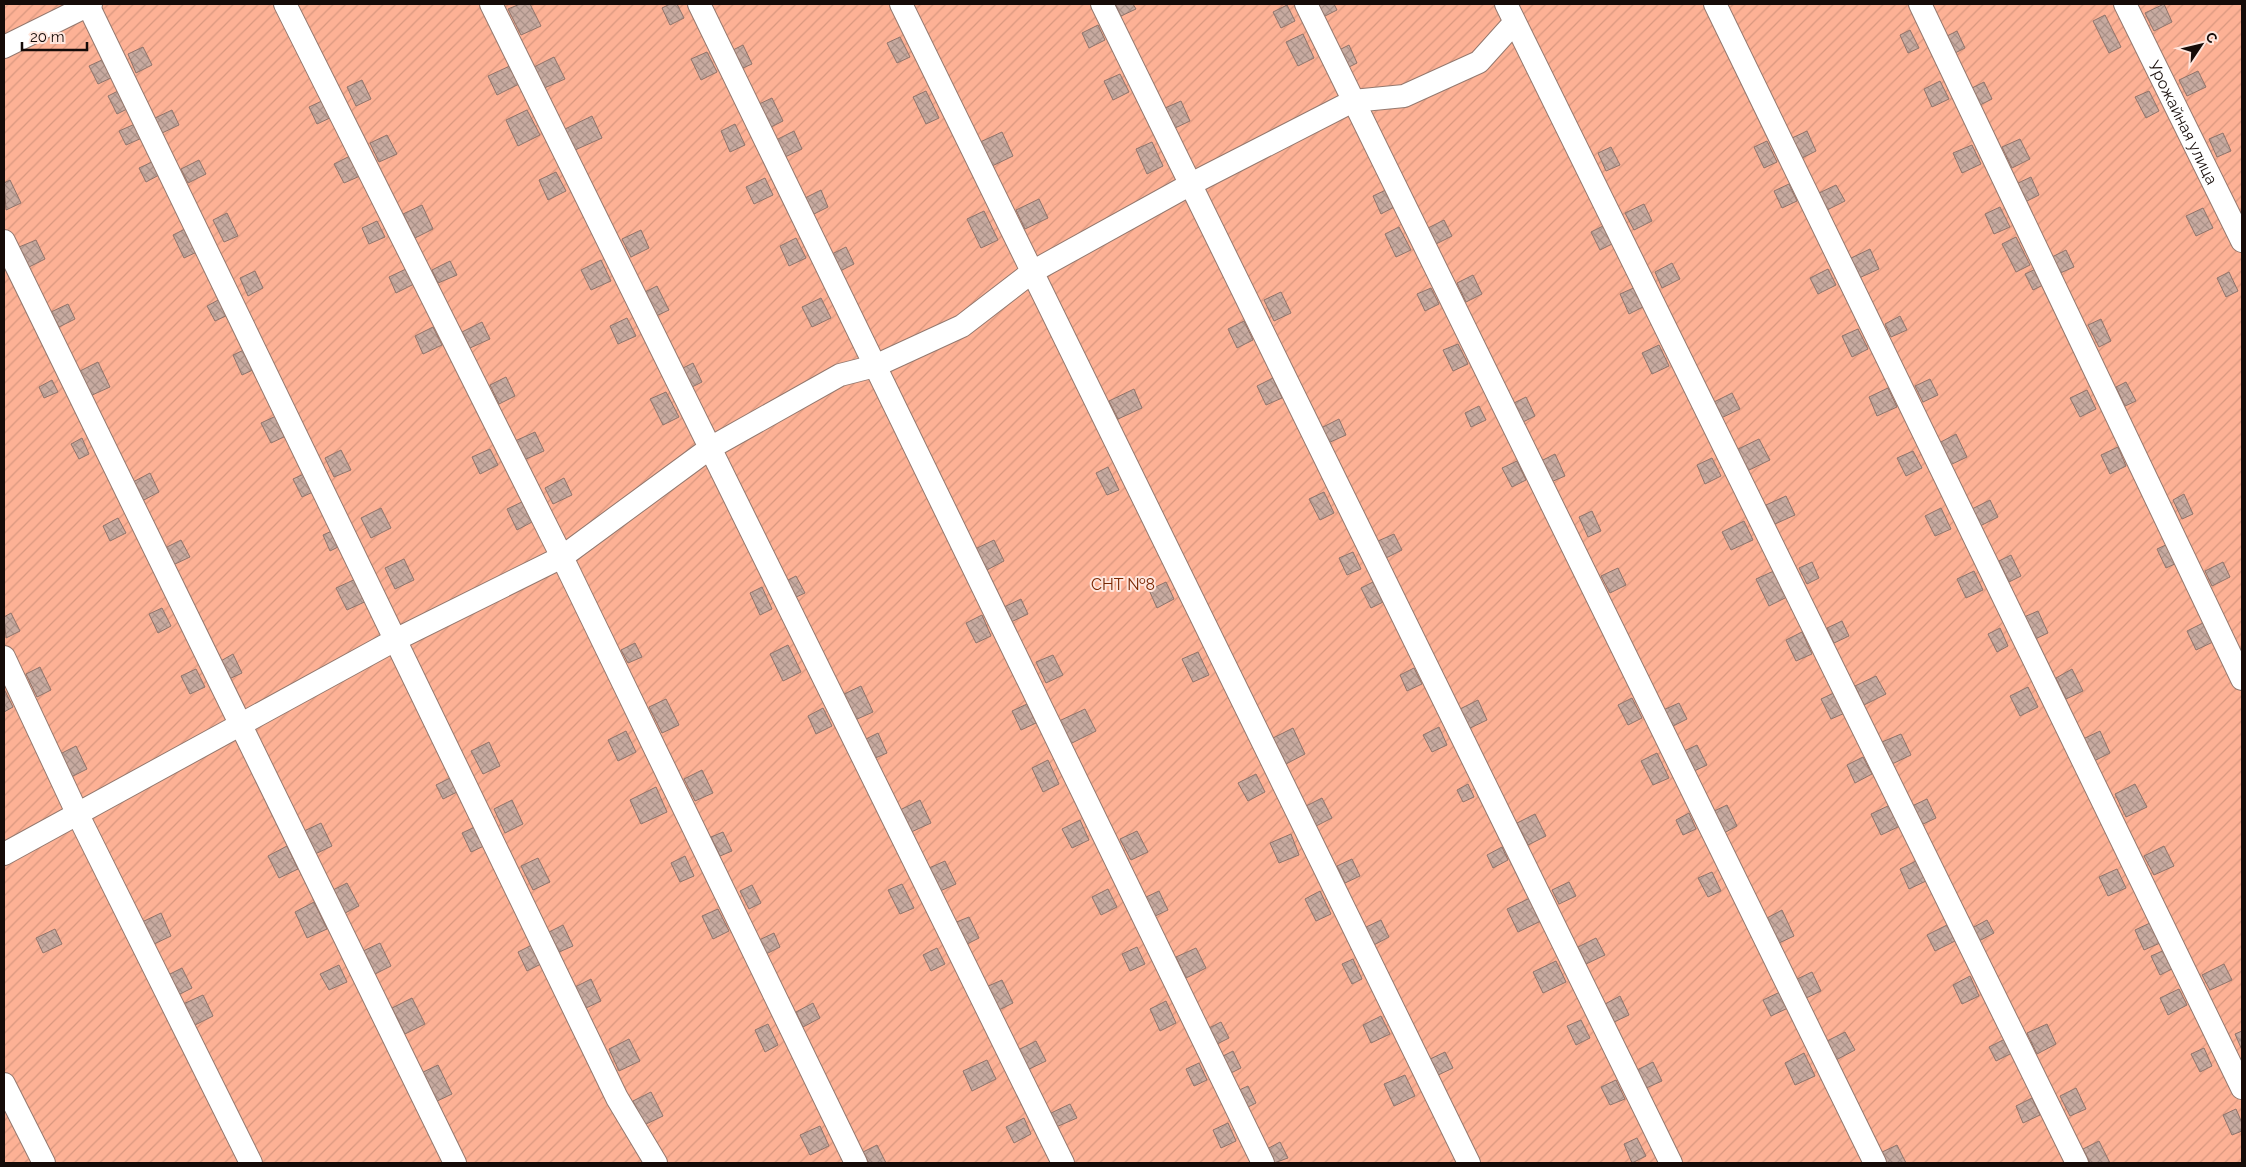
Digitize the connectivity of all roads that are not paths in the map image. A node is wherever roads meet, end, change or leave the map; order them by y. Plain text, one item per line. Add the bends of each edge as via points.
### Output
1 (90, 4) edge
2 (285, 4) edge
3 (491, 4) edge
4 (699, 4) edge
5 (901, 4) edge
6 (1102, 4) edge
7 (1306, 4) edge
8 (1715, 4) edge
9 (1920, 4) edge
10 (2125, 4) edge
11 (1510, 13) edge
12 (4, 47) edge
13 (1354, 101) junction
14 (1191, 184) junction
15 (4, 241) edge
16 (2242, 242) edge
17 (1032, 272) junction
18 (875, 366) junction
19 (710, 448) junction
20 (562, 556) junction
21 (395, 640) junction
22 (4, 657) edge
23 (2242, 679) edge
24 (241, 725) junction
25 (78, 815) junction
26 (4, 854) edge
27 (4, 1084) edge
28 (2242, 1088) edge
29 (44, 1163) edge
30 (251, 1163) edge
31 (455, 1163) edge
32 (656, 1163) edge
33 (856, 1163) edge
34 (1064, 1163) edge
35 (1263, 1163) edge
36 (1469, 1163) edge
37 (1671, 1163) edge
38 (1875, 1163) edge
39 (2077, 1163) edge

1 - 12 street
1 - 21 street
2 - 20 street
3 - 19 street
4 - 18 street
5 - 17 street
6 - 14 street
7 - 13 street
8 - 28 street
9 - 23 street
10 - 16 street, Урожайная улица
11 - 13 street via 1478,62 1404,96
11 - 39 street
13 - 14 street
13 - 38 street
14 - 17 street
14 - 37 street
15 - 24 street
17 - 18 street via 962,326
17 - 36 street
18 - 19 street via 840,375
18 - 35 street
19 - 20 street
19 - 34 street
20 - 21 street
20 - 33 street
21 - 24 street
21 - 32 street via 617,1098
22 - 25 street
24 - 25 street
24 - 31 street
25 - 26 street
25 - 30 street
27 - 29 street

